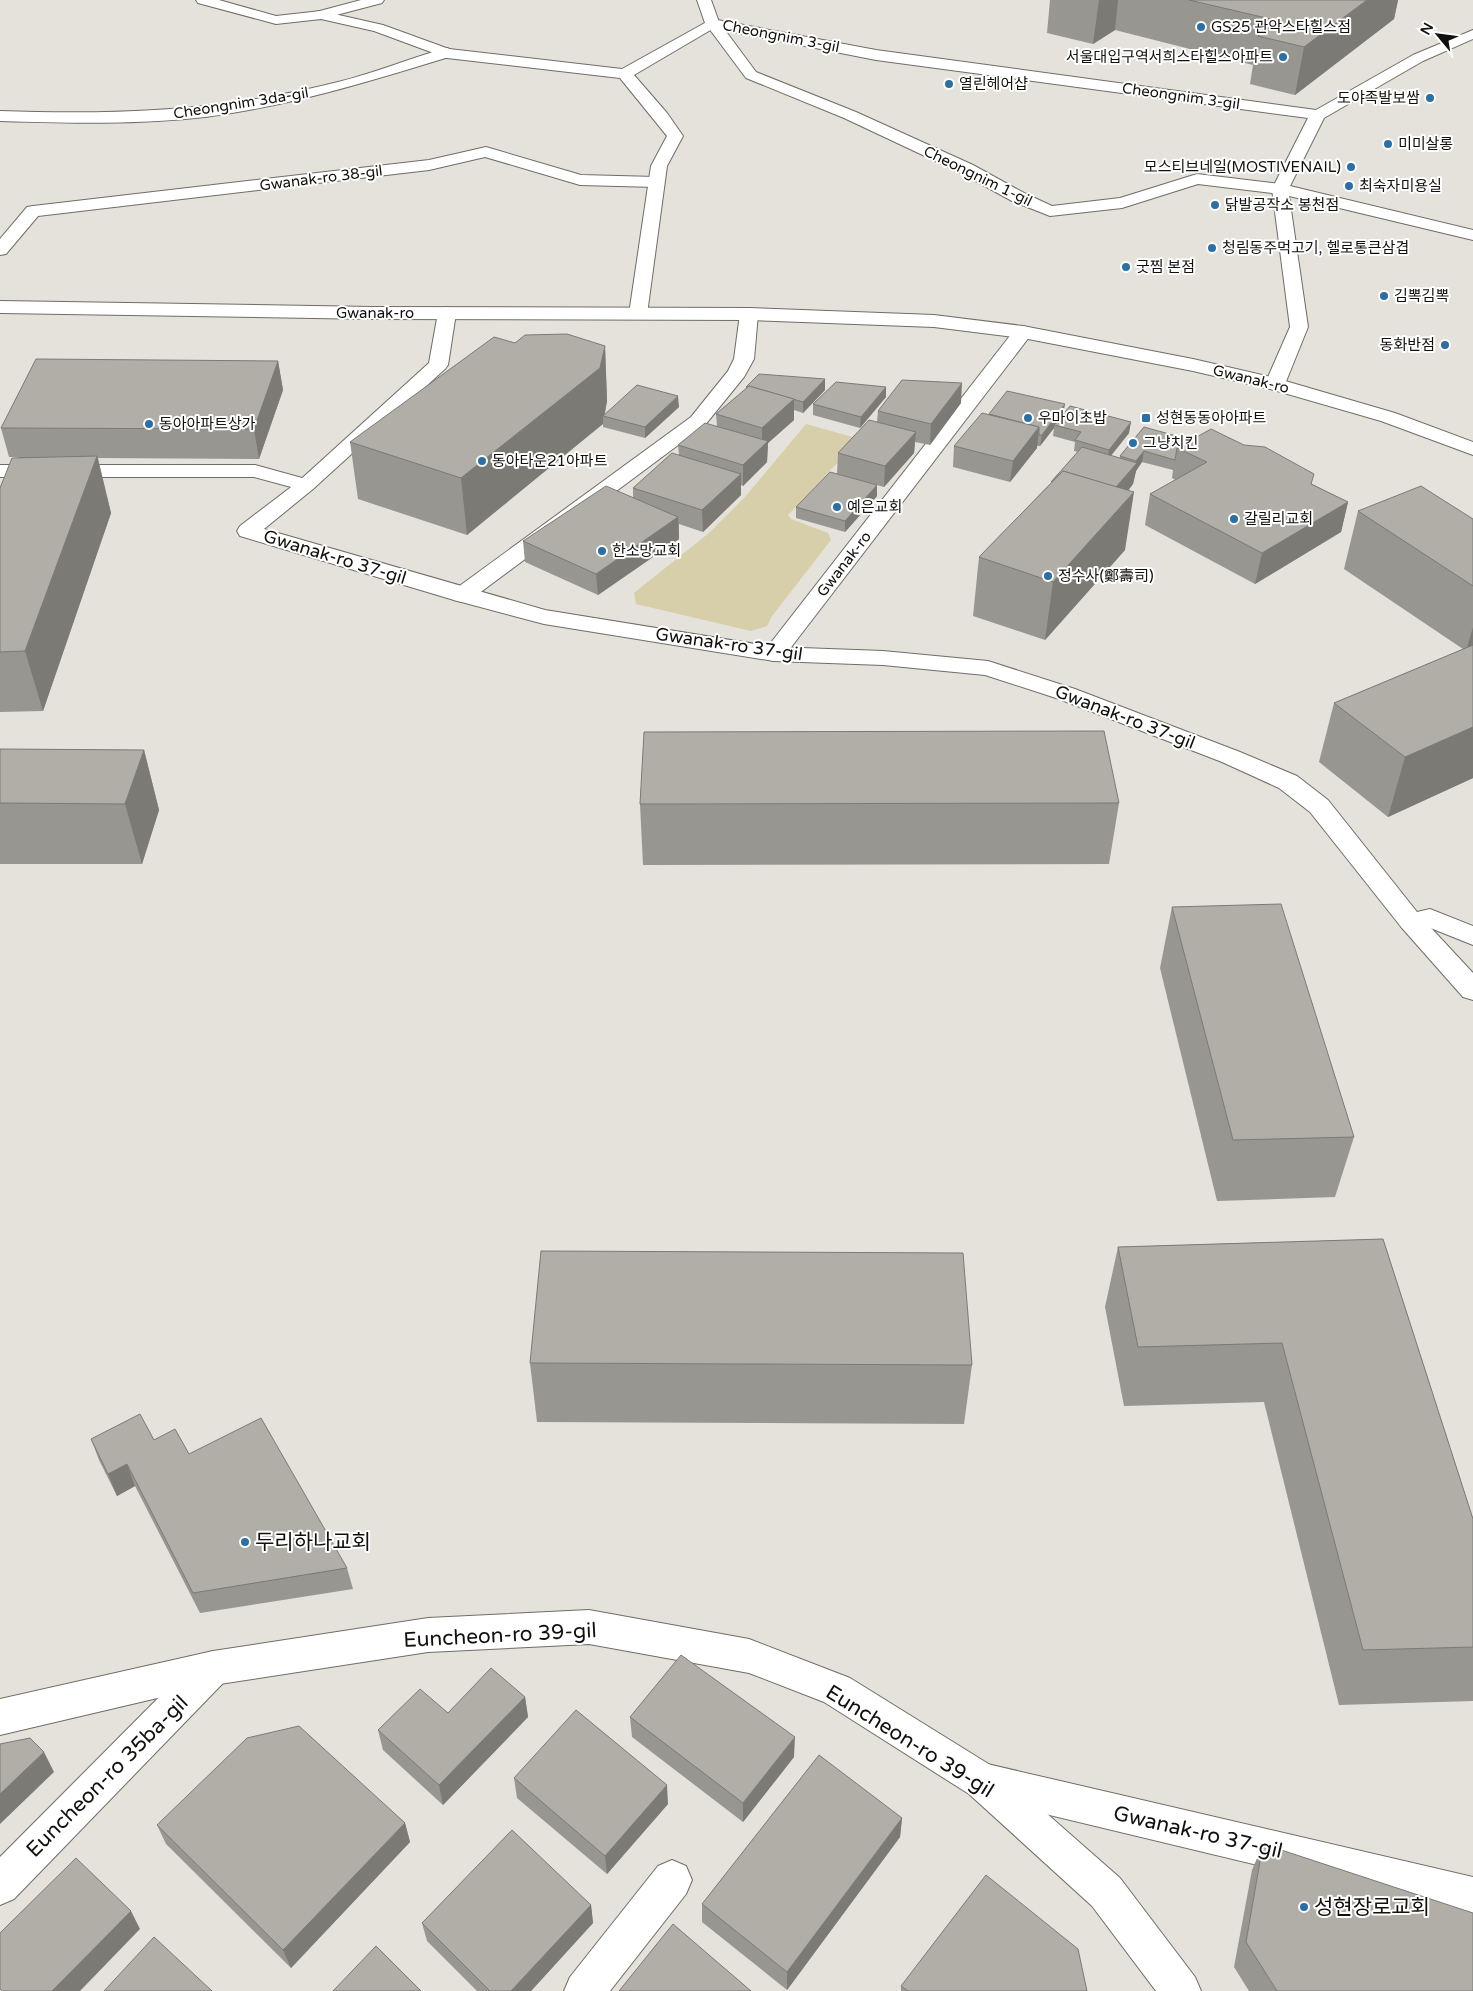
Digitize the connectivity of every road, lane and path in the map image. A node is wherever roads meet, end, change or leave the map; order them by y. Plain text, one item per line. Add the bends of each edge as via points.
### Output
1 (203, 0) edge
2 (377, 0) edge
3 (704, 0) edge
4 (321, 15) junction
5 (712, 23) junction
6 (1473, 34) edge
7 (447, 53) junction
8 (625, 74) junction
9 (1318, 115) junction
10 (0, 116) edge
11 (656, 182) junction
12 (1280, 189) junction
13 (1473, 235) edge
14 (0, 250) edge
15 (0, 308) edge
16 (447, 313) junction
17 (638, 314) junction
18 (749, 314) junction
19 (1023, 332) junction
20 (1275, 384) junction
21 (1473, 449) edge
22 (0, 471) edge
23 (306, 485) junction
24 (462, 595) junction
25 (774, 654) junction
26 (1411, 922) junction
27 (1473, 936) edge
28 (1473, 990) edge
29 (213, 1668) junction
30 (0, 1717) edge
31 (982, 1781) junction
32 (672, 1880) dead end
33 (0, 1885) edge
34 (1473, 1897) edge
35 (584, 1991) edge
36 (1181, 1991) edge

1 - 4 street via 276,20
2 - 4 street
3 - 5 street, Cheongnim 1-gil
4 - 7 street via 378,28
5 - 8 street, Cheongnim 3-gil
5 - 9 street, Cheongnim 3-gil via 876,55
5 - 12 street, Cheongnim 1-gil via 751,75 850,115 1050,210 1122,203 1197,179
6 - 9 street via 1418,58
7 - 8 street
7 - 10 street, Cheongnim 3da-gil via 341,86 206,112 147,117
8 - 11 street via 674,136 658,166
9 - 12 street
11 - 14 street, Gwanak-ro 38-gil via 580,180 486,152 429,165 33,211
11 - 17 street
12 - 13 street, Cheongnim 1-gil
12 - 20 street via 1299,328
15 - 16 street, Gwanak-ro
16 - 17 street, Gwanak-ro
16 - 23 street, Gwanak-ro 37-gil via 438,365
17 - 18 street, Gwanak-ro
18 - 19 street, Gwanak-ro via 934,321
18 - 24 street via 744,359 737,373 698,421
19 - 20 street, Gwanak-ro
19 - 25 street, Gwanak-ro
20 - 21 street, Gwanak-ro via 1388,417
22 - 23 street via 255,471
23 - 24 street, Gwanak-ro 37-gil via 248,530
24 - 25 street, Gwanak-ro 37-gil via 544,617
25 - 26 street, Gwanak-ro 37-gil via 883,658 988,668 1067,694 1231,757 1288,782 1319,806
26 - 27 street via 1430,918
26 - 28 street, Gwanak-ro 37-gil
29 - 30 street, Euncheon-ro 39-gil
29 - 31 street, Euncheon-ro 39-gil via 428,1635 589,1627 749,1656 837,1690
29 - 33 street, Euncheon-ro 35ba-gil
31 - 34 street, Gwanak-ro 37-gil
31 - 36 street, Euncheon-ro 39-gil via 1106,1892
32 - 35 street

